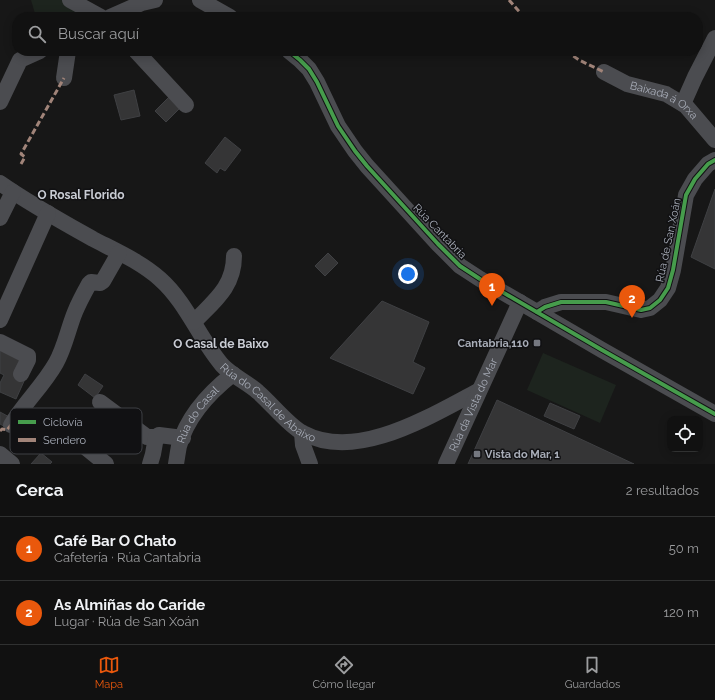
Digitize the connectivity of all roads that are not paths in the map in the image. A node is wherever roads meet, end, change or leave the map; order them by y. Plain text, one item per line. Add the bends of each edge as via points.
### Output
1 (70, 0) edge
2 (156, 0) edge
3 (204, 1) edge
4 (92, 12) edge
5 (121, 12) edge
6 (222, 12) edge
7 (715, 38) edge
8 (29, 56) edge
9 (67, 56) edge
10 (141, 56) edge
11 (295, 56) edge
12 (604, 72) dead end
13 (64, 78) dead end
14 (0, 102) edge
15 (682, 104) junction
16 (186, 105) dead end
17 (715, 140) edge
18 (715, 160) edge
19 (6, 187) edge
20 (48, 213) junction
21 (0, 218) edge
22 (119, 253) junction
23 (234, 256) dead end
24 (520, 302) junction
25 (537, 312) junction
26 (0, 320) edge
27 (194, 322) junction
28 (0, 342) edge
29 (21, 374) dead end
30 (233, 374) junction
31 (478, 391) junction
32 (100, 402) dead end
33 (23, 408) edge
34 (108, 408) edge
35 (715, 414) edge
36 (142, 433) edge
37 (302, 433) junction
38 (156, 437) junction
39 (183, 438) junction
40 (0, 454) edge
41 (94, 454) edge
42 (12, 464) edge
43 (106, 464) edge
44 (150, 464) edge
45 (176, 464) edge
46 (310, 464) edge
47 (446, 464) edge

1 - 4 street
2 - 5 street
3 - 6 street
7 - 15 street
8 - 14 street via 20,60
9 - 13 street
10 - 16 street
11 - 24 street, Rúa Cantabria via 309,69 338,126 355,151 438,244 466,270
12 - 15 street, Baixada á Orxa via 627,84 666,94
15 - 17 street, Baixada á Orxa
18 - 25 street, Rúa de San Xoán via 695,179 686,195 673,270 668,288 660,300 650,308 640,310 606,302 561,302
19 - 20 street, Rúa do Casal de Abaixo
19 - 21 street
20 - 22 street, Rúa do Casal de Abaixo
20 - 26 street
22 - 27 street, Rúa do Casal de Abaixo via 160,279
22 - 33 street via 103,281 89,284 75,312 57,362
23 - 27 street via 234,267 225,289
24 - 25 street, Rúa Cantabria
24 - 31 street, Rúa da Vista do Mar
25 - 35 street, Rúa Cantabria
27 - 30 street, Rúa do Casal de Abaixo via 203,340 223,366
28 - 29 street via 28,356
30 - 37 street, Rúa do Casal de Abaixo via 257,391
30 - 39 street, Rúa do Casal via 203,402
31 - 37 street, Rúa do Casal de Abaixo via 400,430 370,440 334,442
31 - 47 street, Rúa da Vista do Mar
32 - 34 street
36 - 38 street via 147,437
37 - 46 street via 303,445
38 - 39 street via 159,435
38 - 44 street
39 - 45 street, Rúa do Casal via 179,445
40 - 42 street
41 - 43 street

